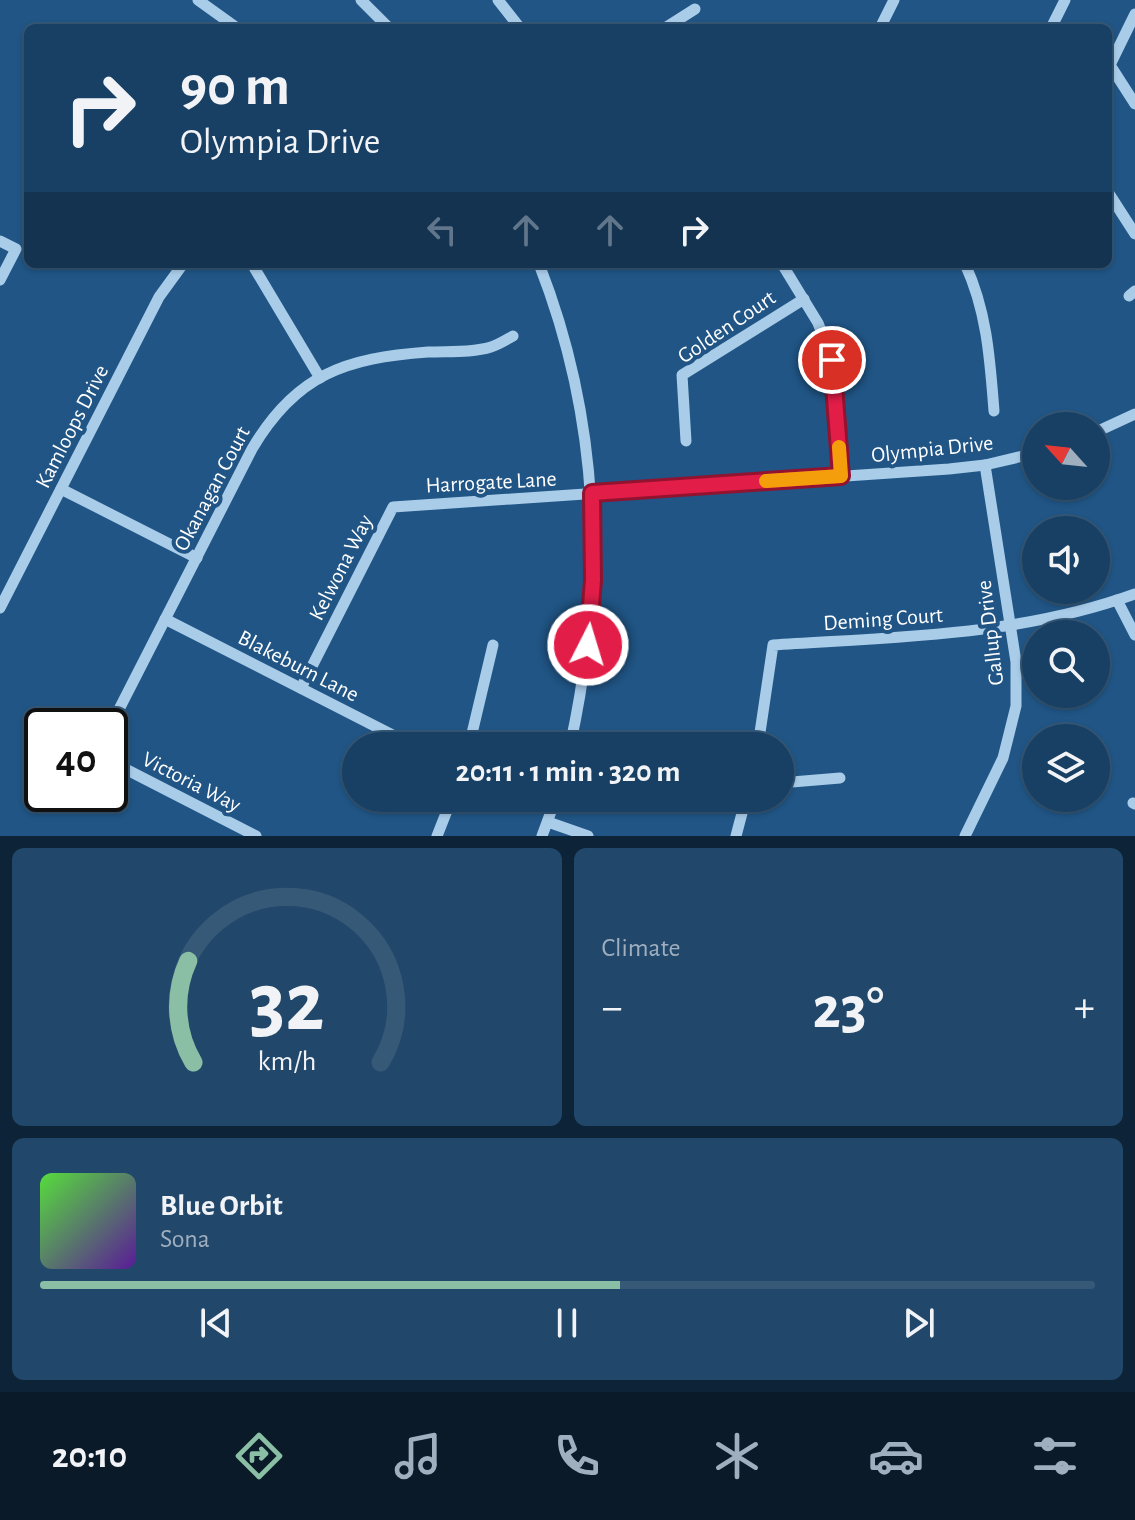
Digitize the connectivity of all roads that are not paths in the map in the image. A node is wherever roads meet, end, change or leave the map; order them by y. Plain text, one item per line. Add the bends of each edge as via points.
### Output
1 (198, 0) edge
2 (361, 0) edge
3 (498, 0) edge
4 (894, 0) edge
5 (1065, 0) edge
6 (695, 9) dead end
7 (1135, 14) edge
8 (231, 24) edge
9 (385, 24) edge
10 (517, 24) edge
11 (671, 24) edge
12 (882, 24) edge
13 (1053, 24) edge
14 (1112, 61) edge
15 (1112, 68) edge
16 (1135, 104) edge
17 (1112, 198) edge
18 (1135, 234) edge
19 (0, 241) edge
20 (180, 268) edge
21 (254, 268) edge
22 (540, 268) edge
23 (785, 268) edge
24 (967, 268) edge
25 (0, 280) edge
26 (804, 299) junction
27 (513, 336) dead end
28 (320, 378) junction
29 (994, 411) dead end
30 (1135, 414) edge
31 (1110, 426) edge
32 (686, 441) dead end
33 (1022, 456) edge
34 (985, 465) junction
35 (841, 476) junction
36 (61, 489) junction
37 (592, 493) junction
38 (393, 507) joint
39 (197, 558) junction
40 (1135, 594) edge
41 (1117, 600) junction
42 (0, 608) edge
43 (165, 619) junction
44 (1010, 627) junction
45 (1135, 635) edge
46 (493, 645) dead end
47 (301, 688) junction
48 (120, 708) edge
49 (387, 732) edge
50 (472, 732) edge
51 (573, 732) edge
52 (760, 732) edge
53 (128, 770) edge
54 (840, 778) dead end
55 (794, 782) edge
56 (446, 812) edge
57 (551, 812) edge
58 (742, 812) edge
59 (548, 822) junction
60 (256, 836) edge
61 (437, 836) edge
62 (542, 836) edge
63 (588, 836) edge
64 (736, 836) edge
65 (965, 836) edge

1 - 8 street
2 - 9 street
3 - 10 street
4 - 12 street
5 - 13 street
6 - 11 street
7 - 14 street
15 - 16 street
17 - 18 street
19 - 25 street via 16,249
20 - 36 street, Kamloops Drive via 159,297
21 - 28 street
22 - 37 street via 571,363
23 - 26 street
24 - 29 street via 987,333
26 - 32 street, Golden Court via 682,375
26 - 35 street via 832,360
27 - 28 street, Okanagan Court via 489,348 371,358
28 - 39 street, Okanagan Court via 289,401 261,433
30 - 31 street
33 - 34 street, Olympia Drive
34 - 35 street, Olympia Drive
34 - 44 street, Gallup Drive
35 - 37 street, Olympia Drive
36 - 39 street
36 - 42 street, Kamloops Drive
37 - 38 street, Harrogate Lane
37 - 51 street via 590,624
38 - 47 street, Kelwona Way
39 - 43 street, Okanagan Court
40 - 41 street, Deming Court
41 - 44 street, Deming Court
41 - 45 street
43 - 47 street, Blakeburn Lane
43 - 48 street, Okanagan Court
44 - 52 street, Deming Court via 773,645
44 - 65 street, Gallup Drive via 1017,684 1012,728 997,774
46 - 50 street
47 - 49 street, Blakeburn Lane
53 - 60 street, Victoria Way
54 - 55 street
56 - 61 street
57 - 59 street
58 - 64 street
59 - 62 street
59 - 63 street

